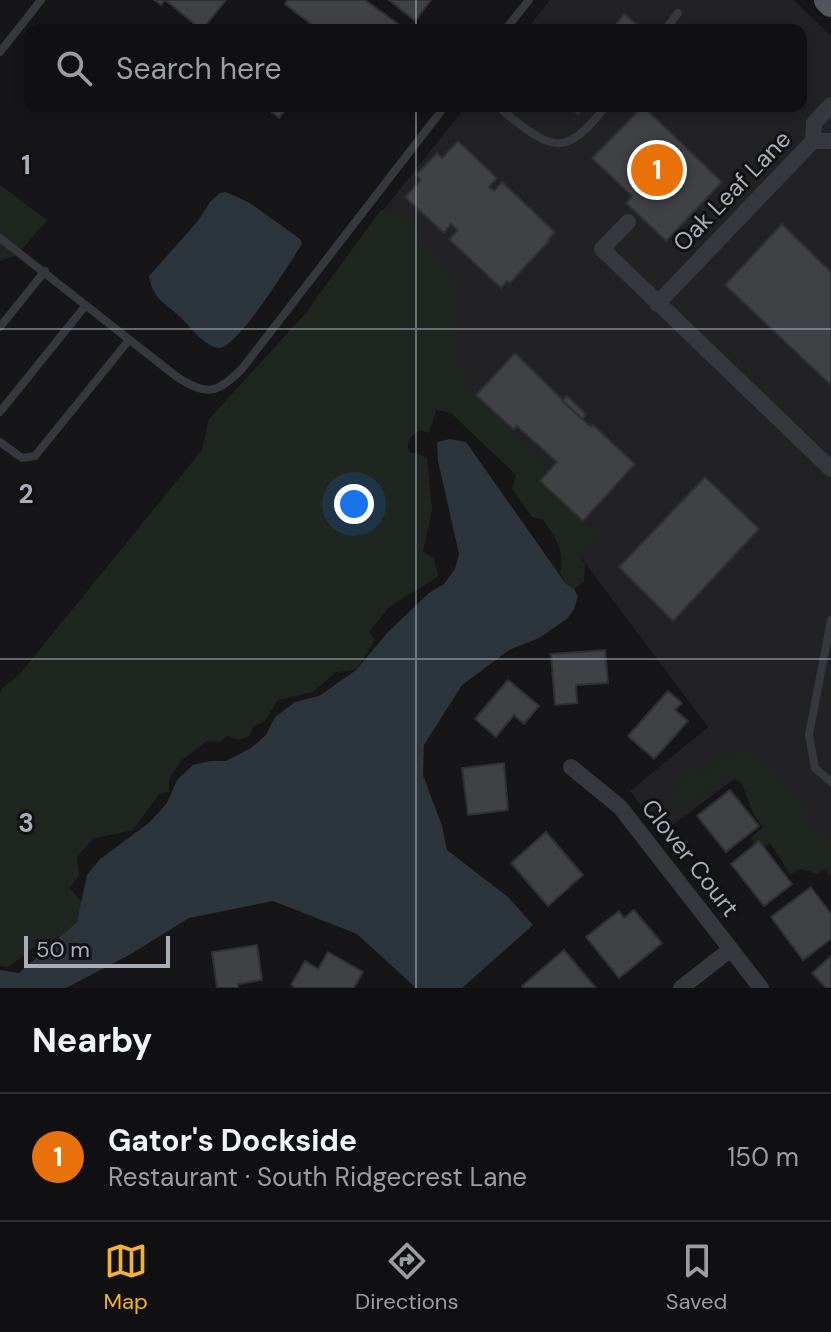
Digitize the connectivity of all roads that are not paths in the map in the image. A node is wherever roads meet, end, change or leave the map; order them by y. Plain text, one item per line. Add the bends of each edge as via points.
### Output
1 (41, 0) edge
2 (529, 0) edge
3 (827, 0) edge
4 (831, 4) edge
5 (678, 13) dead end
6 (510, 24) edge
7 (670, 24) edge
8 (0, 52) edge
9 (831, 105) edge
10 (440, 112) edge
11 (504, 112) dead end
12 (601, 112) edge
13 (813, 141) junction
14 (831, 141) edge
15 (628, 222) dead end
16 (0, 238) edge
17 (45, 271) junction
18 (657, 304) junction
19 (86, 305) junction
20 (0, 327) edge
21 (129, 340) junction
22 (0, 412) edge
23 (0, 442) edge
24 (831, 469) edge
25 (831, 620) edge
26 (571, 767) dead end
27 (831, 782) edge
28 (731, 949) junction
29 (681, 988) edge
30 (761, 988) edge

1 - 8 lane
2 - 6 lane
3 - 4 main road
5 - 7 lane
9 - 13 street, Oak Leaf Lane via 814,123
10 - 21 lane via 226,385 201,391
11 - 12 lane via 534,136 566,143 584,134
13 - 14 street
13 - 18 street, Oak Leaf Lane
15 - 18 street via 602,249
16 - 17 lane
17 - 19 lane
17 - 20 lane
18 - 24 street
19 - 21 lane
19 - 22 lane
21 - 23 lane via 35,456 22,458
25 - 27 lane via 809,735 815,768
26 - 28 street, Clover Court via 620,807
28 - 29 street
28 - 30 street, Clover Court

